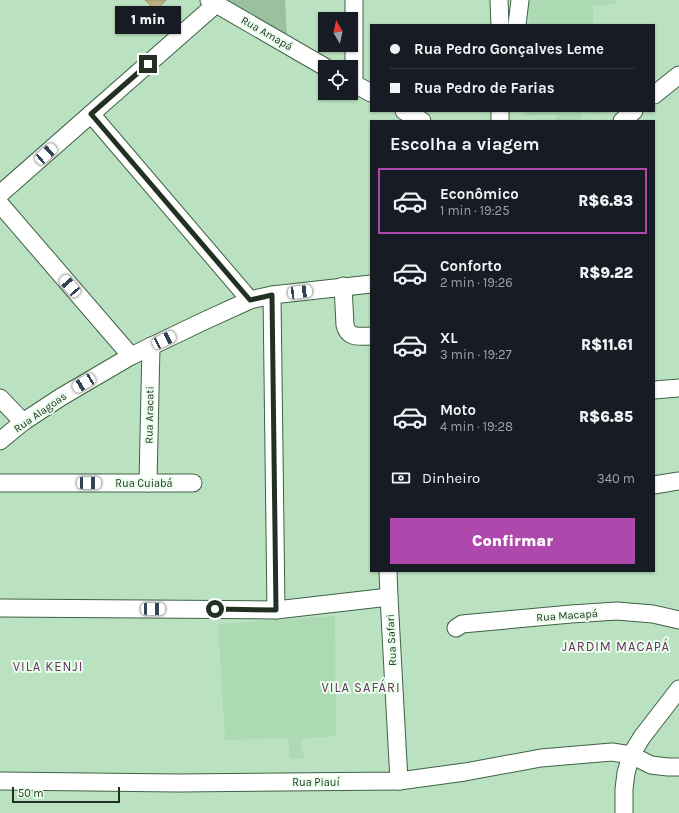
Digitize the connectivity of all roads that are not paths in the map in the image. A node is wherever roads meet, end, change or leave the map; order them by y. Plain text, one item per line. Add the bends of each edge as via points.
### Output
1 (354, 0) edge
2 (499, 0) edge
3 (520, 0) edge
4 (212, 2) edge
5 (500, 24) edge
6 (517, 24) edge
7 (353, 60) edge
8 (318, 63) edge
9 (679, 75) edge
10 (358, 86) edge
11 (370, 92) edge
12 (655, 94) edge
13 (406, 112) edge
14 (633, 112) edge
15 (91, 114) junction
16 (420, 120) edge
17 (623, 120) edge
18 (0, 194) edge
19 (0, 204) edge
20 (370, 284) edge
21 (343, 286) junction
22 (272, 295) junction
23 (250, 300) junction
24 (370, 336) edge
25 (151, 346) junction
26 (131, 356) junction
27 (679, 388) edge
28 (655, 390) edge
29 (0, 398) edge
30 (23, 422) junction
31 (0, 441) edge
32 (679, 481) edge
33 (0, 483) edge
34 (148, 483) junction
35 (193, 483) dead end
36 (655, 485) edge
37 (388, 572) edge
38 (388, 596) junction
39 (0, 608) edge
40 (276, 610) junction
41 (679, 620) edge
42 (456, 628) dead end
43 (679, 689) edge
44 (631, 755) junction
45 (679, 768) edge
46 (0, 781) edge
47 (399, 781) junction
48 (624, 813) edge

1 - 7 street
2 - 5 street
3 - 6 street
4 - 8 street, Rua Amapá
4 - 15 street
9 - 12 street
10 - 11 street
13 - 16 street
14 - 17 street
15 - 18 street
15 - 23 street
19 - 26 street
20 - 21 street, Rua Alagoas
21 - 22 street, Rua Alagoas
21 - 24 street via 346,330 357,337
22 - 23 street, Rua Alagoas
22 - 40 street
23 - 25 street, Rua Alagoas
25 - 26 street, Rua Alagoas
25 - 34 street, Rua Aracati
26 - 30 street, Rua Alagoas
27 - 28 street
29 - 30 street
30 - 31 street, Rua Alagoas
32 - 36 street
33 - 34 street, Rua Cuiabá
34 - 35 street, Rua Cuiabá
37 - 38 street, Rua Safari
38 - 40 street
38 - 47 street, Rua Safari
39 - 40 street
41 - 42 street, Rua Macapá via 654,614 617,611 462,624
43 - 44 street
44 - 45 street, Rua Piauí via 651,765
44 - 47 street, Rua Piauí via 612,752 541,758
44 - 48 street via 624,789
46 - 47 street, Rua Piauí

